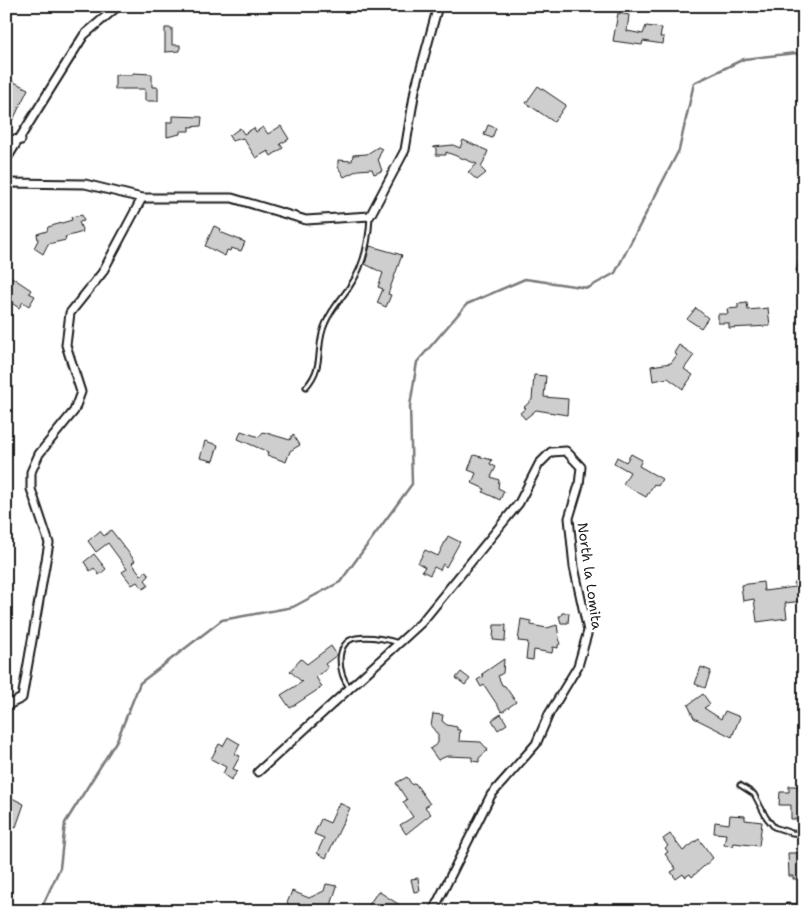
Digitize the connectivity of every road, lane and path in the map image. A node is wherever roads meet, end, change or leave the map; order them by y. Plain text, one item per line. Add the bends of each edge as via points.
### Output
1 (118, 6) edge
2 (438, 6) edge
3 (6, 139) edge
4 (21, 140) junction
5 (6, 160) edge
6 (6, 183) edge
7 (142, 198) junction
8 (370, 216) junction
9 (306, 387) dead end
10 (399, 643) junction
11 (350, 689) junction
12 (6, 706) edge
13 (258, 772) dead end
14 (740, 785) dead end
15 (804, 834) edge
16 (433, 911) edge

1 - 4 street via 84,35
2 - 8 street via 415,90 406,150
3 - 4 street
4 - 5 street
6 - 7 street via 85,184
7 - 8 street via 232,198 306,220
7 - 12 street via 102,273 70,313 66,345 81,392 74,411 39,454 31,472 31,490 49,543 22,698
8 - 9 lane via 363,258 351,286 325,322 317,372
10 - 11 street, North la Lomita
10 - 11 lane via 386,639 355,638 346,644 340,661 341,672
10 - 16 street, North la Lomita via 421,623 519,502 539,464 551,452 566,451 581,466 579,486 569,518 574,567 588,631 578,666 549,714 536,744 491,795
11 - 13 street, North la Lomita
14 - 15 lane via 754,794 774,827

